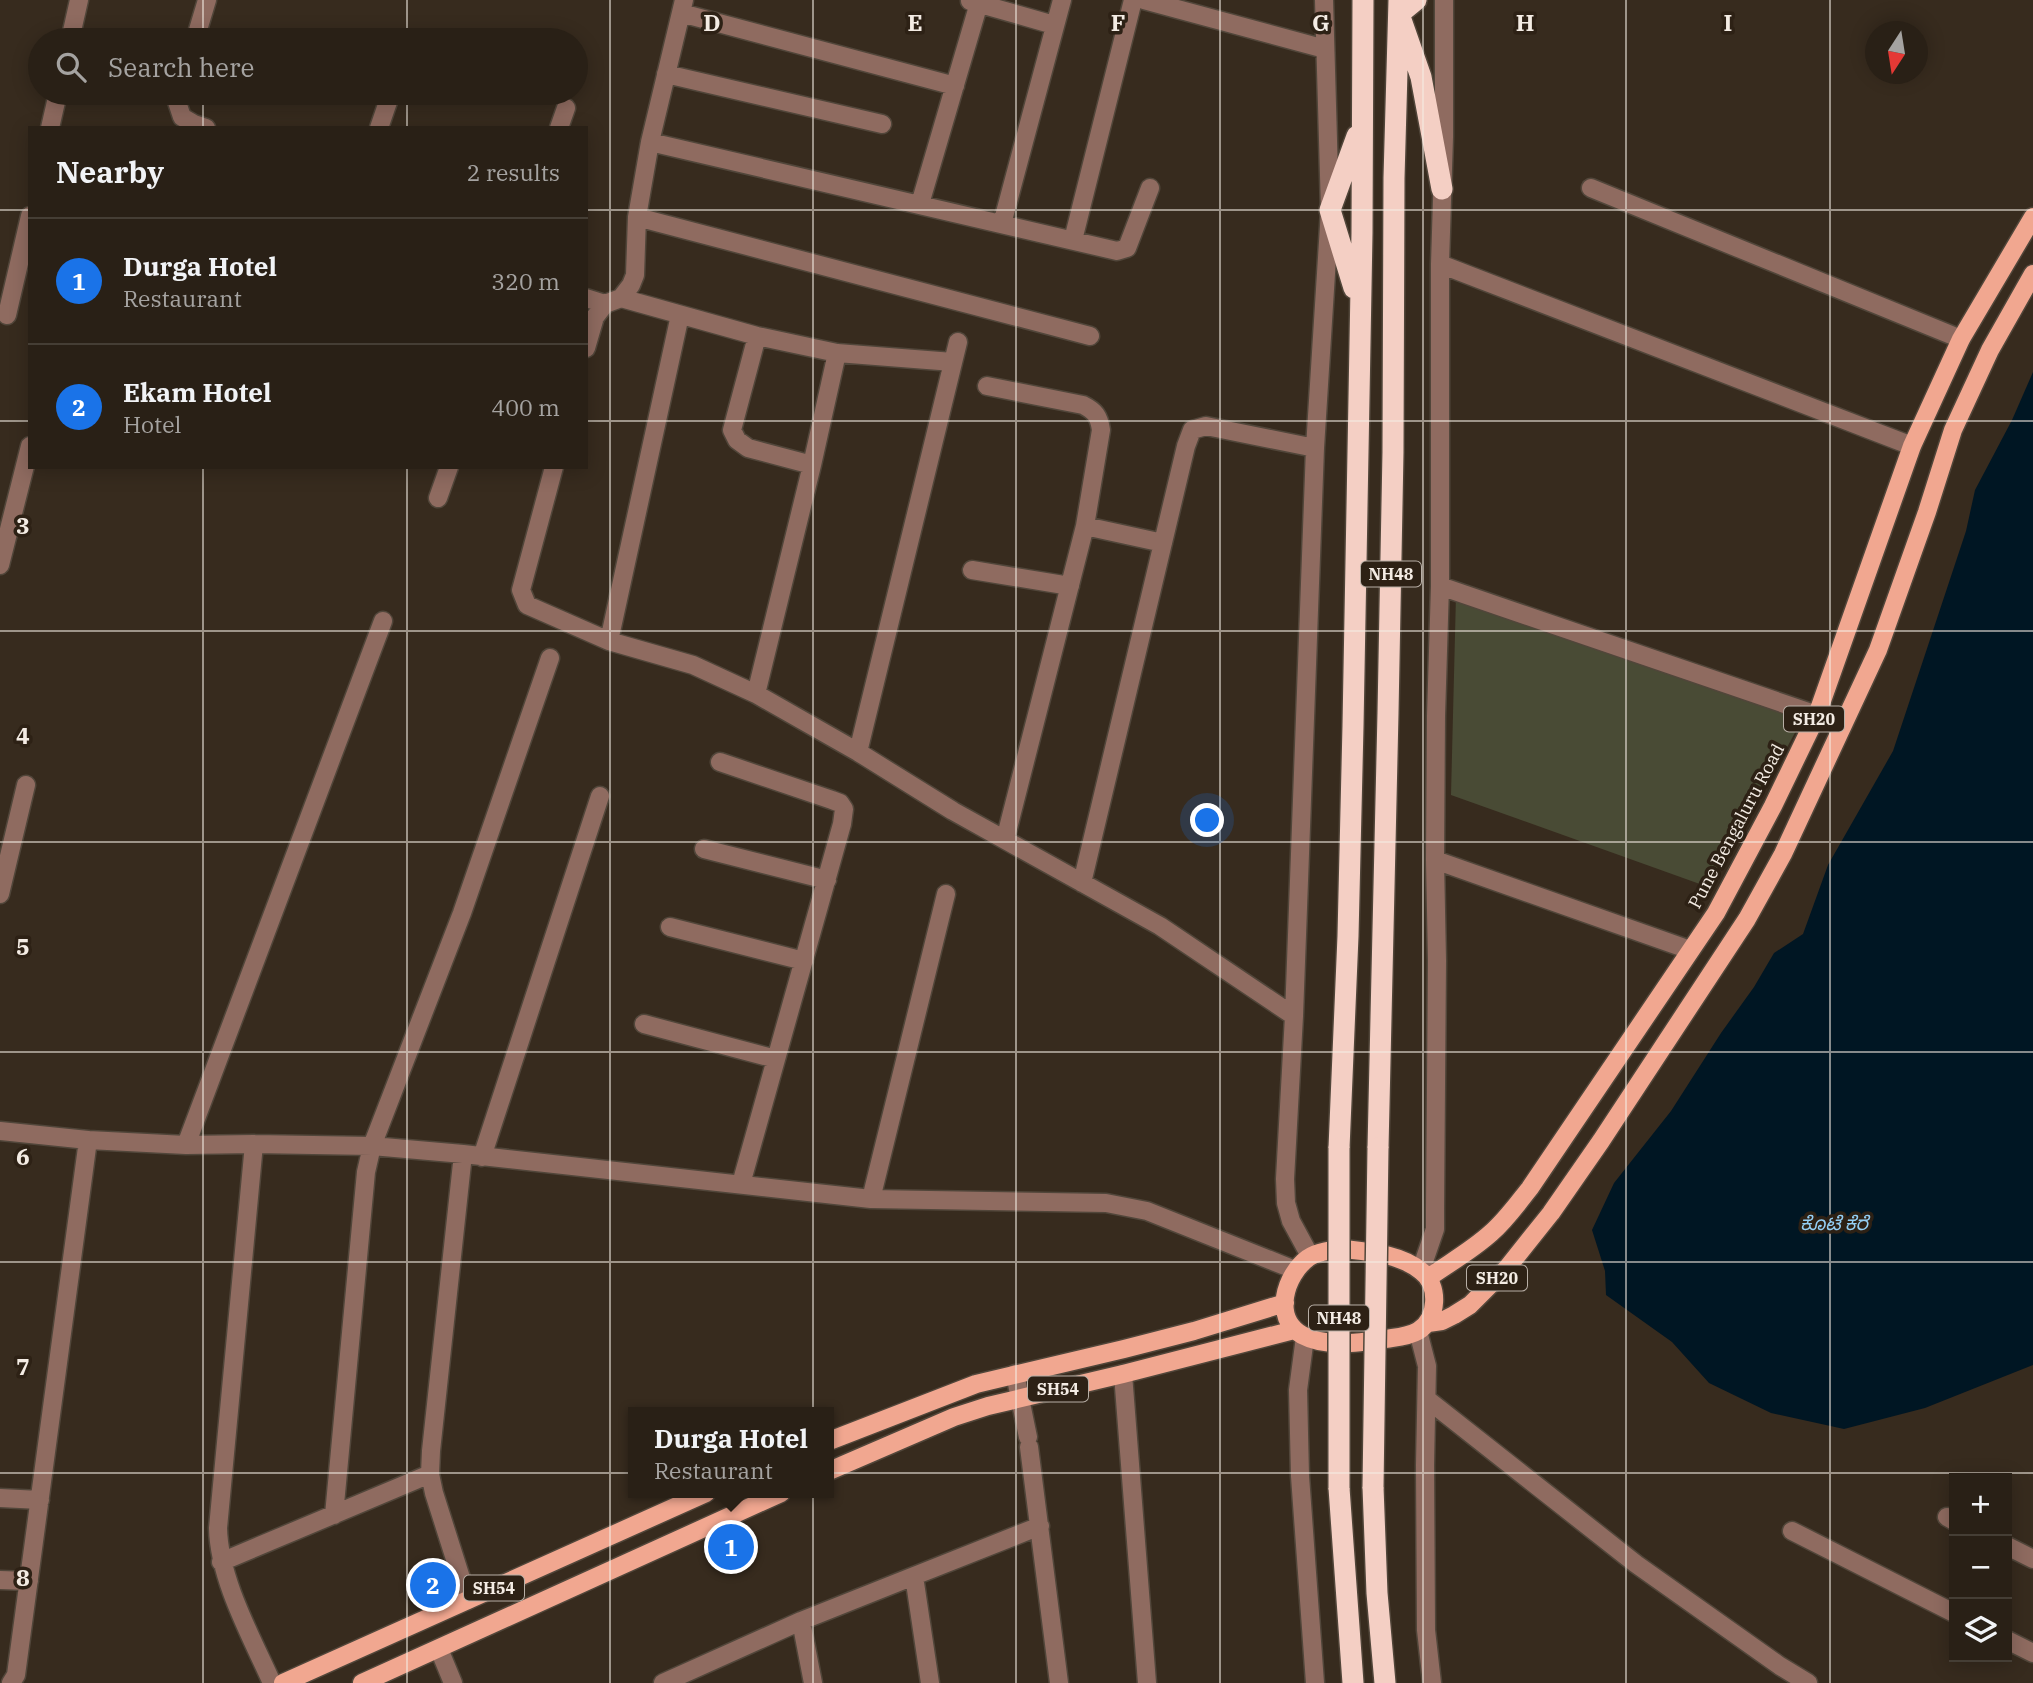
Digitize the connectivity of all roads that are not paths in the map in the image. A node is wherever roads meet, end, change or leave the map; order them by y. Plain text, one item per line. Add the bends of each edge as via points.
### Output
1 (79, 0) edge
2 (207, 0) edge
3 (1062, 0) edge
4 (1133, 0) edge
5 (1144, 0) edge
6 (1324, 0) edge
7 (1363, 0) edge
8 (1416, 0) edge
9 (1444, 0) edge
10 (974, 2) edge
11 (683, 6) edge
12 (1399, 7) edge
13 (1054, 25) junction
14 (73, 28) edge
15 (199, 28) edge
16 (1325, 49) junction
17 (666, 75) junction
18 (955, 86) junction
19 (55, 105) edge
20 (178, 105) edge
21 (387, 105) edge
22 (566, 108) dead end
23 (882, 124) dead end
24 (1362, 124) junction
25 (50, 126) edge
26 (200, 126) edge
27 (380, 126) edge
28 (560, 126) edge
29 (650, 142) junction
30 (1150, 188) dead end
31 (1591, 188) dead end
32 (1442, 189) junction
33 (919, 204) junction
34 (1329, 210) junction
35 (637, 217) junction
36 (2033, 217) edge
37 (1002, 223) junction
38 (28, 225) edge
39 (1073, 240) junction
40 (1440, 264) junction
41 (2033, 274) edge
42 (588, 298) edge
43 (613, 301) junction
44 (1360, 304) junction
45 (7, 315) dead end
46 (680, 315) junction
47 (757, 336) junction
48 (1090, 336) dead end
49 (1961, 339) junction
50 (588, 341) edge
51 (958, 342) dead end
52 (837, 353) junction
53 (953, 362) junction
54 (987, 386) dead end
55 (1912, 446) junction
56 (1315, 448) junction
57 (28, 454) edge
58 (812, 465) junction
59 (448, 469) edge
60 (553, 469) edge
61 (438, 498) dead end
62 (1085, 526) junction
63 (1163, 543) junction
64 (0, 565) edge
65 (972, 570) dead end
66 (1070, 586) junction
67 (1440, 586) junction
68 (383, 621) dead end
69 (609, 641) junction
70 (550, 658) dead end
71 (756, 694) junction
72 (1817, 715) junction
73 (858, 752) junction
74 (720, 762) dead end
75 (26, 785) dead end
76 (600, 796) dead end
77 (1004, 840) junction
78 (704, 849) dead end
79 (1435, 860) junction
80 (827, 880) junction
81 (1082, 883) junction
82 (0, 894) edge
83 (946, 894) dead end
84 (670, 928) dead end
85 (1690, 950) junction
86 (804, 961) junction
87 (1294, 1016) junction
88 (644, 1024) dead end
89 (776, 1059) junction
90 (0, 1131) edge
91 (88, 1140) junction
92 (254, 1144) junction
93 (186, 1146) junction
94 (372, 1146) junction
95 (463, 1154) junction
96 (482, 1157) junction
97 (741, 1184) junction
98 (871, 1199) junction
99 (1310, 1256) junction
100 (1295, 1270) junction
101 (1425, 1274) junction
102 (1284, 1303) junction
103 (1423, 1327) junction
104 (1300, 1333) junction
105 (1015, 1374) junction
106 (1124, 1374) junction
107 (1021, 1397) junction
108 (1428, 1400) junction
109 (858, 1429) junction
110 (834, 1439) edge
111 (868, 1453) junction
112 (834, 1469) edge
113 (430, 1474) junction
114 (0, 1498) edge
115 (695, 1498) edge
116 (771, 1498) edge
117 (40, 1500) junction
118 (334, 1515) junction
119 (1040, 1526) junction
120 (1792, 1531) dead end
121 (2012, 1548) edge
122 (2033, 1559) edge
123 (221, 1562) junction
124 (914, 1576) junction
125 (0, 1580) edge
126 (29, 1581) junction
127 (508, 1582) junction
128 (468, 1600) junction
129 (522, 1609) junction
130 (1949, 1611) edge
131 (801, 1621) junction
132 (2012, 1642) edge
133 (439, 1648) junction
134 (2033, 1653) edge
135 (684, 1679) edge
136 (11, 1683) edge
137 (272, 1683) edge
138 (283, 1683) edge
139 (362, 1683) edge
140 (453, 1683) edge
141 (663, 1683) edge
142 (813, 1683) edge
143 (930, 1683) edge
144 (1059, 1683) edge
145 (1147, 1683) edge
146 (1315, 1683) edge
147 (1353, 1683) edge
148 (1385, 1683) edge
149 (1432, 1683) edge
150 (1808, 1683) edge

1 - 14 street
2 - 15 street
3 - 13 street
4 - 39 street
5 - 16 street
6 - 16 street
7 - 24 highway, NH48
8 - 12 highway
9 - 32 street
10 - 13 street
10 - 18 street
11 - 17 street
11 - 18 street
12 - 32 highway via 1421,77
12 - 148 highway, NH48, bridge via 1373,1487
13 - 37 street
16 - 34 street
17 - 23 street
17 - 29 street
18 - 33 street
19 - 25 street
20 - 26 street via 182,117
21 - 27 street
22 - 28 street
24 - 34 highway
24 - 44 highway, NH48
29 - 33 street
29 - 35 street
30 - 39 street via 1128,248 1117,251
31 - 49 street
32 - 40 street
33 - 37 street
34 - 44 highway
34 - 56 street
35 - 43 street via 635,275
35 - 48 street
36 - 49 main road, Pune Bengaluru Road / SH20
37 - 39 street
38 - 45 street
40 - 55 street
40 - 67 street
41 - 103 main road, SH20 via 1990,350 1953,430 1878,650 1783,854 1747,919 1544,1222 1469,1305
42 - 43 street
43 - 46 street
43 - 50 street via 595,317
44 - 147 highway, NH48, bridge via 1339,1148 1339,1488
46 - 47 street
46 - 69 street
47 - 52 street
47 - 58 street via 732,429 748,448
49 - 55 main road, Pune Bengaluru Road / SH20
51 - 53 street
52 - 53 street
52 - 58 street
53 - 73 street
54 - 62 street via 1083,405 1100,419
55 - 72 main road, Pune Bengaluru Road / SH20
56 - 63 street via 1206,426 1192,430
56 - 87 street
57 - 64 street
58 - 71 street
59 - 61 street
60 - 69 street via 521,590 527,606
62 - 63 street
62 - 66 street
63 - 81 street
65 - 66 street
66 - 77 street
67 - 72 street
67 - 79 street
68 - 93 street
69 - 71 street via 693,665
70 - 94 street via 462,913
71 - 73 street
72 - 85 main road, Pune Bengaluru Road / SH20 via 1716,913
73 - 77 street
74 - 80 street via 840,803 844,816
75 - 82 street
76 - 96 street
77 - 81 street
78 - 80 street
79 - 85 street
79 - 101 street via 1435,1229
80 - 86 street
81 - 87 street via 1160,926
83 - 98 street
84 - 86 street
85 - 101 main road, Pune Bengaluru Road / SH20 via 1507,1217 1474,1248
86 - 89 street
87 - 99 street via 1286,1203
88 - 89 street
89 - 97 street
90 - 91 street
91 - 93 street
91 - 117 street
92 - 93 street
92 - 94 street
92 - 123 street via 218,1528
94 - 95 street
94 - 118 street
95 - 96 street
95 - 113 street
96 - 97 street
97 - 98 street
98 - 100 street via 1117,1204 1147,1211
99 - 100 main road
99 - 101 main road via 1344,1249 1371,1252
100 - 102 main road
101 - 103 main road via 1434,1289 1434,1301
102 - 104 main road via 1289,1323
102 - 105 main road, SH54 via 1194,1331
103 - 104 main road via 1401,1337 1364,1342 1334,1343
103 - 108 street
104 - 106 main road, SH54
104 - 146 street via 1300,1476
105 - 107 street
105 - 109 main road, SH54
106 - 107 main road, SH54
106 - 145 street
107 - 111 main road, SH54 via 954,1417
107 - 119 street
108 - 149 street via 1426,1630
108 - 150 street via 1636,1564
109 - 110 main road, SH54
109 - 111 main road
111 - 112 main road, SH54
113 - 118 street
113 - 128 street
114 - 117 street
115 - 127 main road, SH54
116 - 129 main road, SH54
117 - 126 street
118 - 123 street
119 - 124 street
119 - 144 street
120 - 130 street
121 - 122 street
123 - 137 street
124 - 131 street
124 - 143 street
125 - 126 street
126 - 136 street via 16,1675
127 - 128 main road, SH54
127 - 129 main road
128 - 138 main road, SH54
129 - 133 main road, SH54
131 - 135 street
131 - 142 street
132 - 134 street
133 - 139 main road, SH54
133 - 140 street
135 - 141 street

